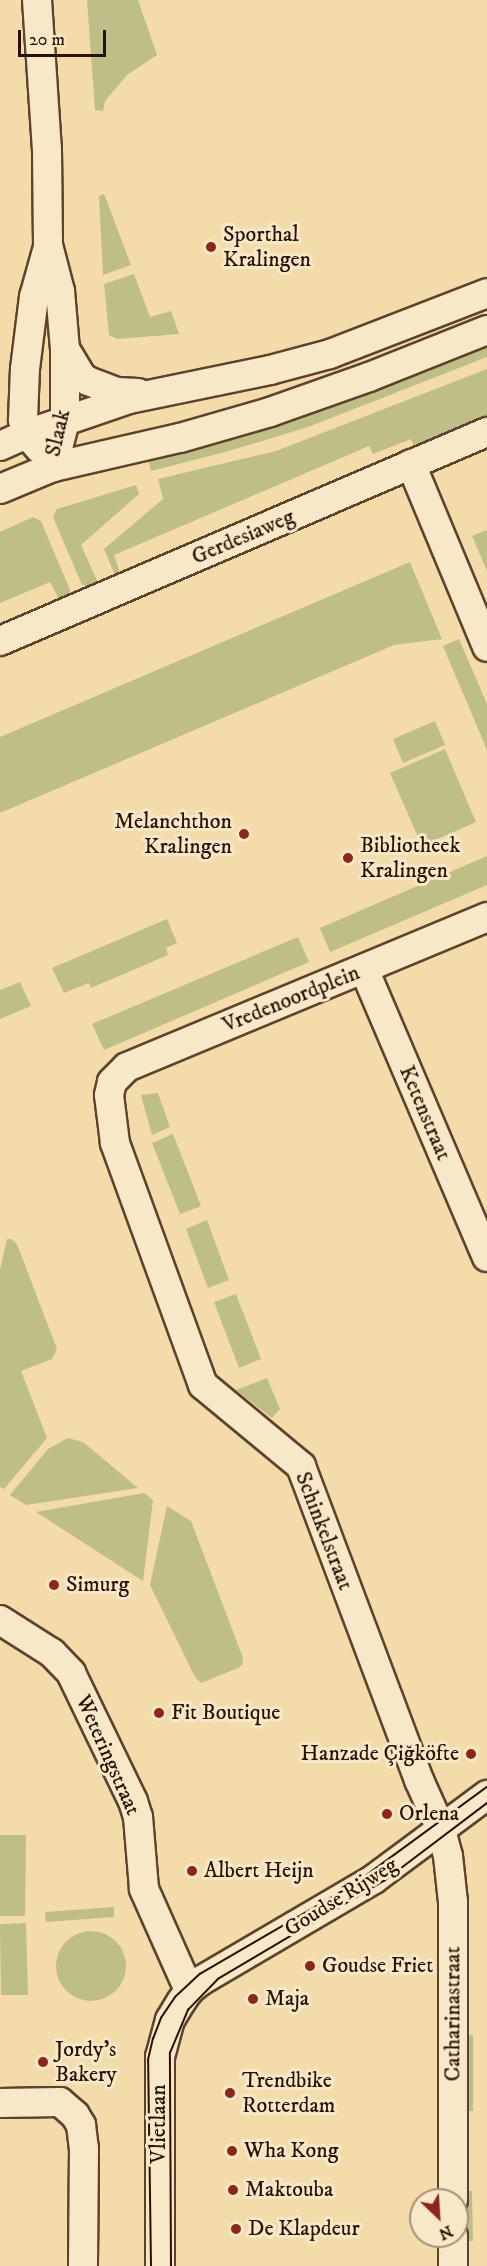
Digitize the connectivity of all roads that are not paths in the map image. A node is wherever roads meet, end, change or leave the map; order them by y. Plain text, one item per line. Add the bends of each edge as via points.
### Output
1 (37, 0) edge
2 (48, 245) junction
3 (487, 293) edge
4 (487, 330) edge
5 (65, 349) junction
6 (152, 394) junction
7 (65, 421) junction
8 (487, 432) edge
9 (27, 434) junction
10 (0, 446) edge
11 (411, 464) junction
12 (53, 467) junction
13 (0, 489) edge
14 (0, 642) edge
15 (487, 646) edge
16 (487, 917) edge
17 (364, 969) junction
18 (109, 1095) joint
19 (487, 1257) edge
20 (0, 1620) edge
21 (487, 1795) edge
22 (441, 1829) junction
23 (189, 1990) junction
24 (0, 2103) edge
25 (453, 2188) edge
26 (453, 2248) edge
27 (83, 2266) edge
28 (160, 2266) edge
29 (453, 2266) edge

1 - 2 street, Slaak
2 - 5 street, Slaak via 60,291
2 - 9 street, Slaak via 34,297 26,354 23,420
3 - 6 street via 330,354
4 - 12 street via 319,395 234,423
5 - 6 street via 82,377 96,385 117,392
5 - 7 street, Slaak
6 - 7 street
7 - 9 street
7 - 12 street, Slaak
8 - 11 street, Gerdesiaweg
9 - 10 street
9 - 12 street, Slaak
11 - 14 street, Gerdesiaweg
11 - 15 street
12 - 13 street
16 - 17 street, Vredenoordplein
17 - 18 street, Vredenoordplein via 127,1067 112,1082
17 - 19 street, Ketenstraat
18 - 22 street, Schinkelstraat via 115,1143 203,1385 301,1466
20 - 23 street, Weteringstraat via 52,1653 71,1673 133,1801 138,1816 144,1889
21 - 22 street, Goudse Rijweg
22 - 23 street, Goudse Rijweg via 374,1879
22 - 25 street, Catharinastraat via 453,1902
23 - 28 street, Vlietlaan via 170,2020 160,2057
24 - 27 street via 60,2102 81,2125
26 - 29 street

